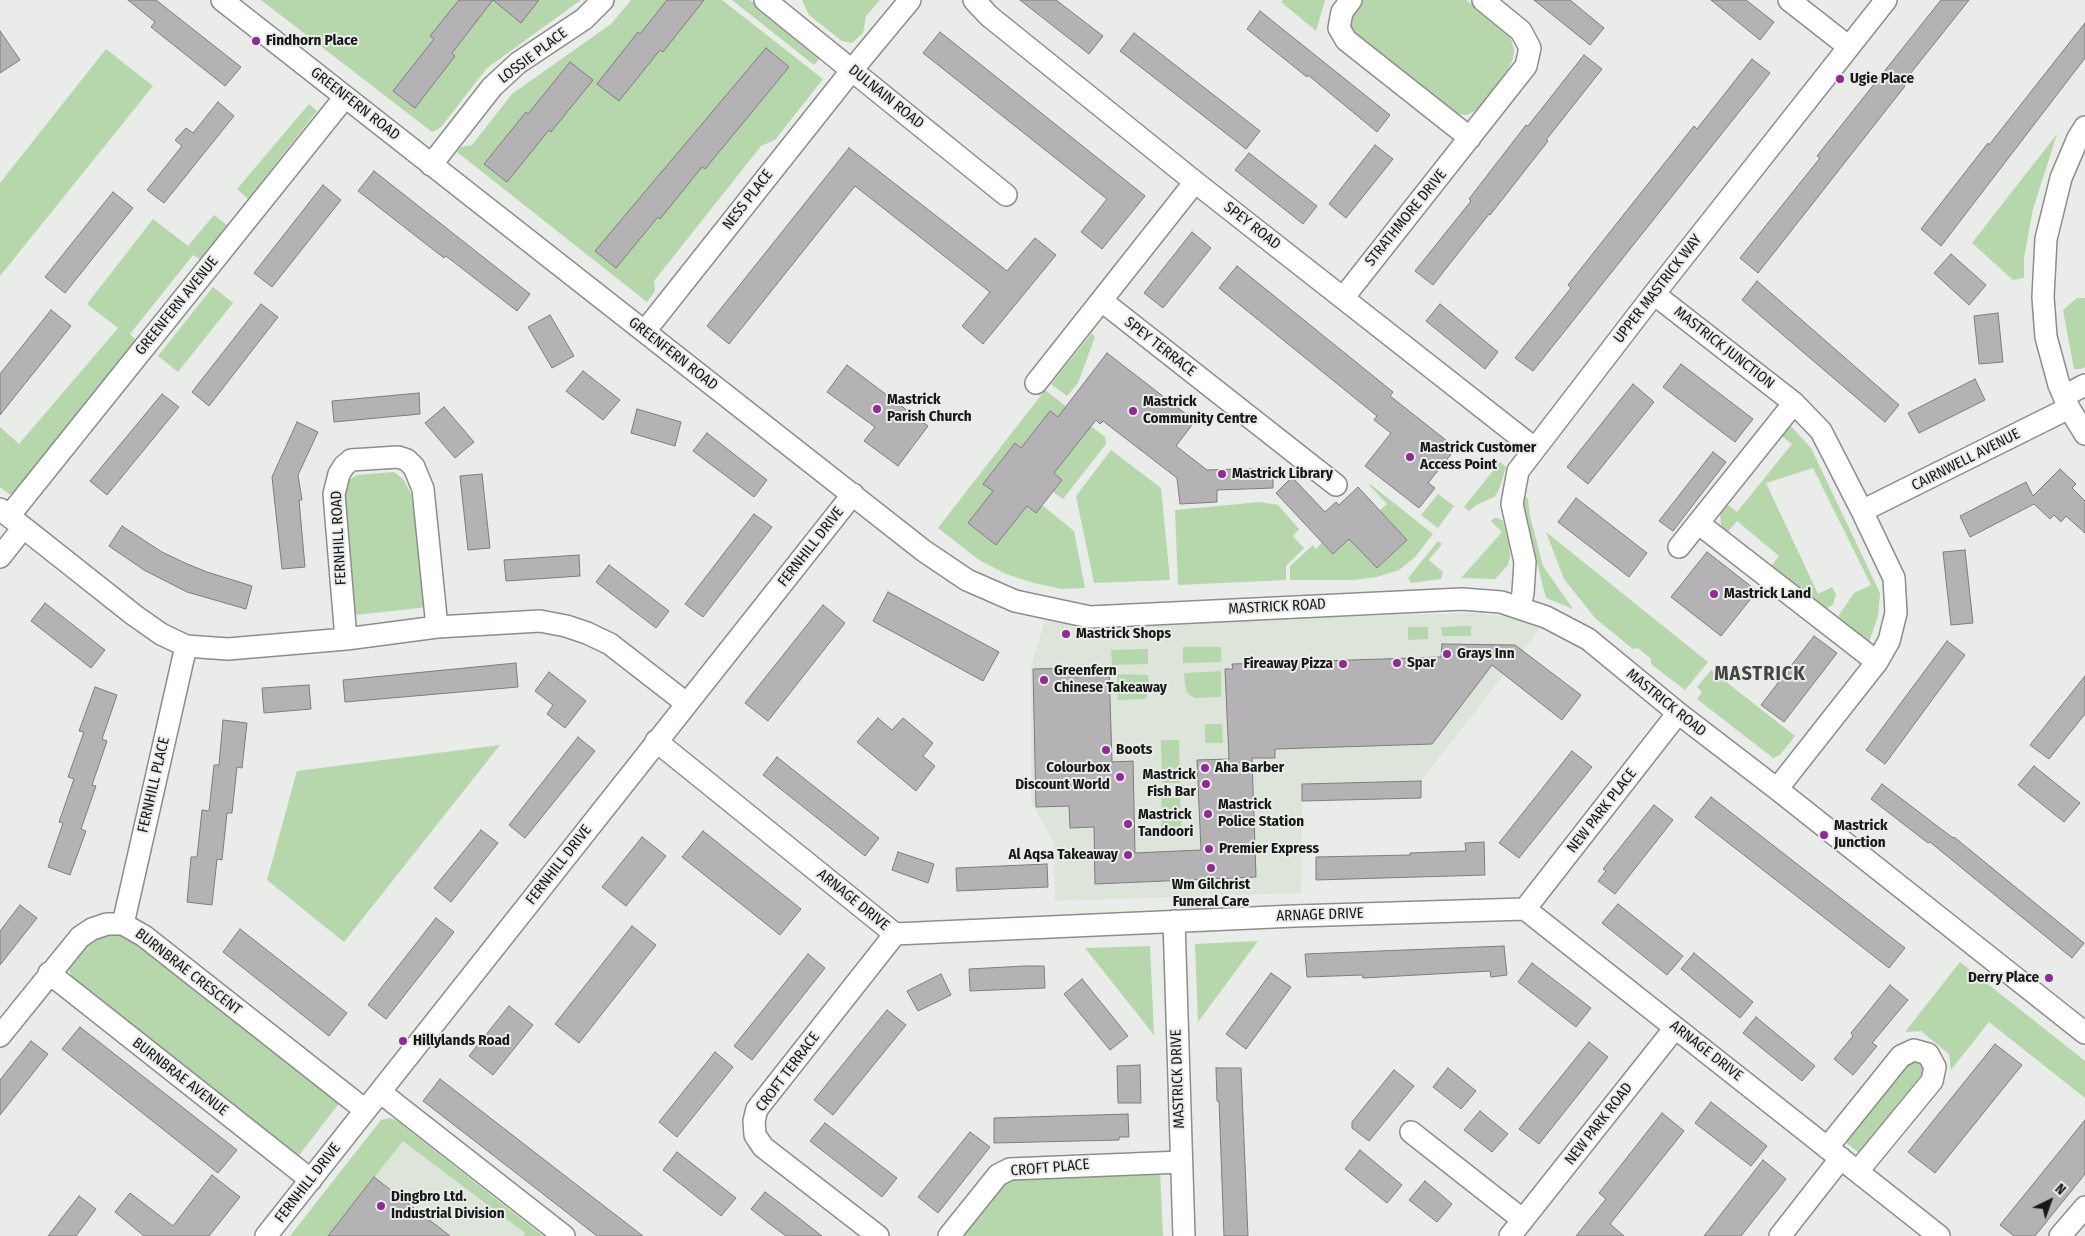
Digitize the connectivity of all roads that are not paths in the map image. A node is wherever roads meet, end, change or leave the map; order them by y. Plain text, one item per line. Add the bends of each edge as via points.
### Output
1 (222, 0) edge
2 (602, 0) edge
3 (765, 0) edge
4 (910, 0) edge
5 (974, 0) edge
6 (1351, 0) edge
7 (1483, 0) edge
8 (1790, 0) edge
9 (1886, 0) edge
10 (1849, 47) junction
11 (852, 70) junction
12 (345, 96) junction
13 (2085, 127) edge
14 (1470, 138) junction
15 (431, 165) junction
16 (1195, 182) junction
17 (1006, 195) dead end
18 (1654, 294) junction
19 (1343, 298) junction
20 (1102, 301) junction
21 (644, 331) junction
22 (1036, 383) dead end
23 (2085, 385) edge
24 (1794, 403) junction
25 (2076, 415) edge
26 (1534, 448) junction
27 (1336, 486) dead end
28 (853, 494) junction
29 (1862, 511) junction
30 (11, 518) edge
31 (1698, 522) junction
32 (1679, 547) dead end
33 (0, 557) edge
34 (1520, 608) junction
35 (1164, 614) joint
36 (437, 627) junction
37 (346, 639) junction
38 (186, 646) junction
39 (1877, 662) junction
40 (686, 704) junction
41 (1678, 713) junction
42 (656, 741) junction
43 (1777, 789) junction
44 (1525, 909) junction
45 (1174, 922) junction
46 (122, 924) junction
47 (895, 934) junction
48 (50, 973) junction
49 (1675, 1028) junction
50 (2085, 1033) edge
51 (0, 1036) edge
52 (380, 1092) junction
53 (365, 1110) junction
54 (1412, 1132) dead end
55 (1834, 1153) junction
56 (1181, 1162) junction
57 (1858, 1172) junction
58 (310, 1180) junction
59 (2085, 1207) edge
60 (1524, 1220) junction
61 (266, 1236) edge
62 (564, 1236) edge
63 (878, 1236) edge
64 (949, 1236) edge
65 (1184, 1236) edge
66 (1510, 1236) edge
67 (1780, 1236) edge
68 (1939, 1236) edge
69 (2060, 1236) edge

1 - 12 street, GREENFERN ROAD
2 - 15 street, LOSSIE PLACE via 584,19 518,63 492,87
3 - 11 street, DULNAIN ROAD
4 - 11 street, NESS PLACE
5 - 16 street, SPEY ROAD via 989,16
6 - 14 street via 1342,12 1339,28 1346,40
7 - 14 street, STRATHMORE DRIVE via 1521,32 1530,48 1526,66
8 - 10 street
9 - 10 street, UPPER MASTRICK WAY
10 - 18 street, UPPER MASTRICK WAY
11 - 17 street, DULNAIN ROAD
11 - 21 street, NESS PLACE
12 - 15 street, GREENFERN ROAD
12 - 30 street, GREENFERN AVENUE
13 - 25 street via 2061,178 2046,239 2043,297 2046,337
14 - 19 street, STRATHMORE DRIVE
15 - 21 street, GREENFERN ROAD
16 - 19 street, SPEY ROAD
16 - 20 street
18 - 24 street, MASTRICK JUNCTION
18 - 26 street, UPPER MASTRICK WAY
19 - 26 street, SPEY ROAD
20 - 22 street
20 - 27 street, SPEY TERRACE
21 - 28 street, GREENFERN ROAD
23 - 25 street, CAIRNWELL AVENUE
24 - 29 street, MASTRICK JUNCTION via 1821,431
24 - 31 street
25 - 29 street, CAIRNWELL AVENUE
26 - 34 street, UPPER MASTRICK WAY via 1518,471 1512,504 1525,562
28 - 35 street, GREENFERN ROAD via 949,569 1015,601 1090,617
28 - 40 street, FERNHILL DRIVE
29 - 39 street, MASTRICK JUNCTION via 1894,578 1896,612 1889,641
30 - 33 street
30 - 38 street via 134,616
31 - 32 street
31 - 39 street
34 - 35 street, MASTRICK ROAD via 1501,602 1462,599
34 - 41 street, MASTRICK ROAD via 1580,634
36 - 37 street
36 - 37 street, FERNHILL ROAD via 423,489 414,467 398,456 351,460 339,474 334,494
36 - 40 street via 540,621 566,626 610,644
37 - 38 street via 228,650
38 - 46 street, FERNHILL PLACE
39 - 43 street, MASTRICK JUNCTION
40 - 42 street, FERNHILL DRIVE
41 - 43 street, MASTRICK ROAD
41 - 44 street, NEW PARK PLACE
42 - 47 street, ARNAGE DRIVE
42 - 52 street, FERNHILL DRIVE
43 - 50 street, MASTRICK ROAD
44 - 45 street, ARNAGE DRIVE
44 - 49 street, ARNAGE DRIVE
45 - 47 street, ARNAGE DRIVE
45 - 56 street, MASTRICK DRIVE
46 - 48 street, BURNBRAE CRESCENT via 107,924 80,937
46 - 53 street, BURNBRAE CRESCENT via 144,936
47 - 63 street, CROFT TERRACE via 756,1109 754,1121 756,1135 763,1147
48 - 51 street, BURNBRAE CRESCENT
48 - 58 street, BURNBRAE AVENUE
49 - 55 street, ARNAGE DRIVE
49 - 60 street, NEW PARK ROAD
52 - 53 street, FERNHILL DRIVE
52 - 62 street
53 - 58 street, FERNHILL DRIVE
54 - 60 street
55 - 57 street, ARNAGE DRIVE
55 - 57 street via 1902,1056 1914,1050 1928,1054 1935,1067 1932,1081
55 - 67 street
56 - 64 street, CROFT PLACE via 1010,1169 998,1175
56 - 65 street, MASTRICK DRIVE
57 - 68 street, ARNAGE DRIVE
58 - 61 street, FERNHILL DRIVE
59 - 69 street
60 - 66 street, NEW PARK ROAD

